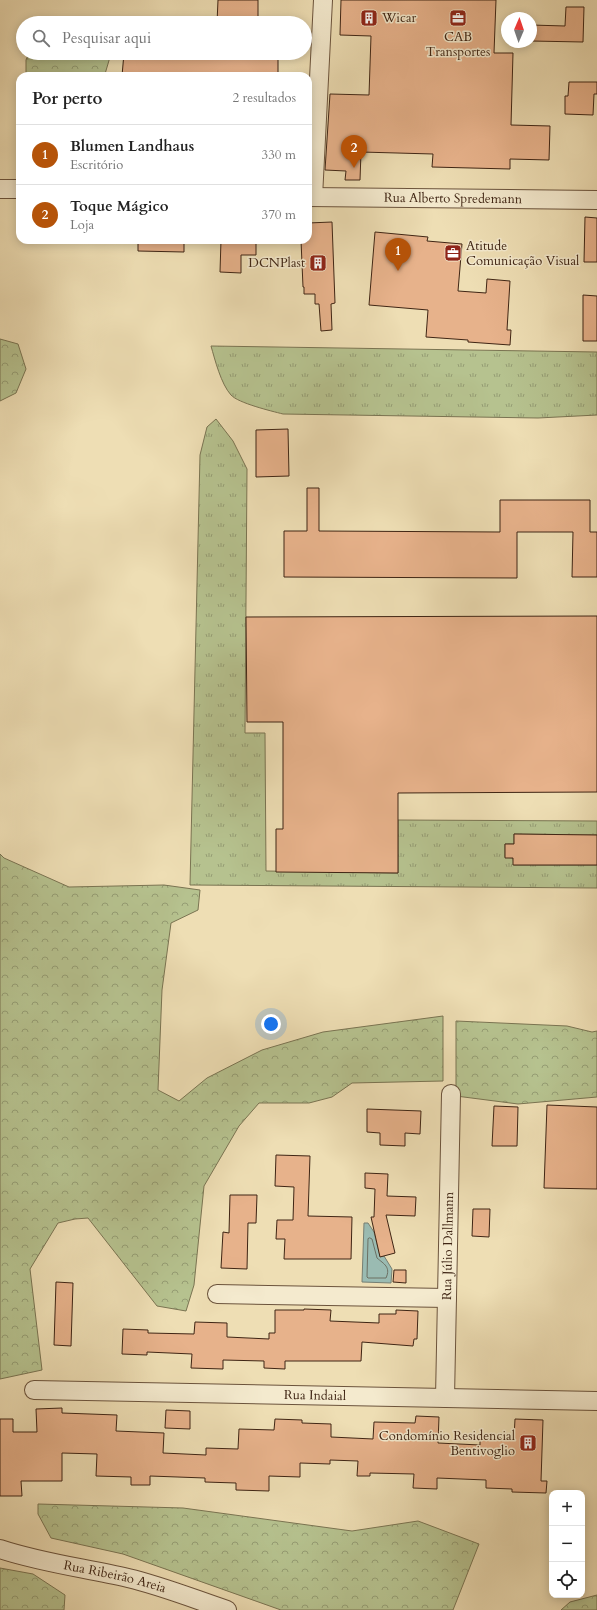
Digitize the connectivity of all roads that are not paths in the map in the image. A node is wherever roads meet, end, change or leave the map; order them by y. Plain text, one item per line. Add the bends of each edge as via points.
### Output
1 (323, 0) edge
2 (312, 167) edge
3 (0, 189) edge
4 (16, 189) edge
5 (312, 197) edge
6 (597, 200) edge
7 (451, 1094) dead end
8 (217, 1294) dead end
9 (447, 1298) junction
10 (34, 1390) dead end
11 (445, 1398) junction
12 (597, 1401) edge
13 (0, 1548) edge
14 (227, 1610) edge

1 - 2 street
3 - 4 street
5 - 6 street, Rua Alberto Spredemann
7 - 9 street, Rua Júlio Dallmann
8 - 9 street
9 - 11 street, Rua Júlio Dallmann
10 - 11 street, Rua Indaial
11 - 12 street, Rua Indaial
13 - 14 street, Rua Ribeirão Areia via 46,1562 130,1578

